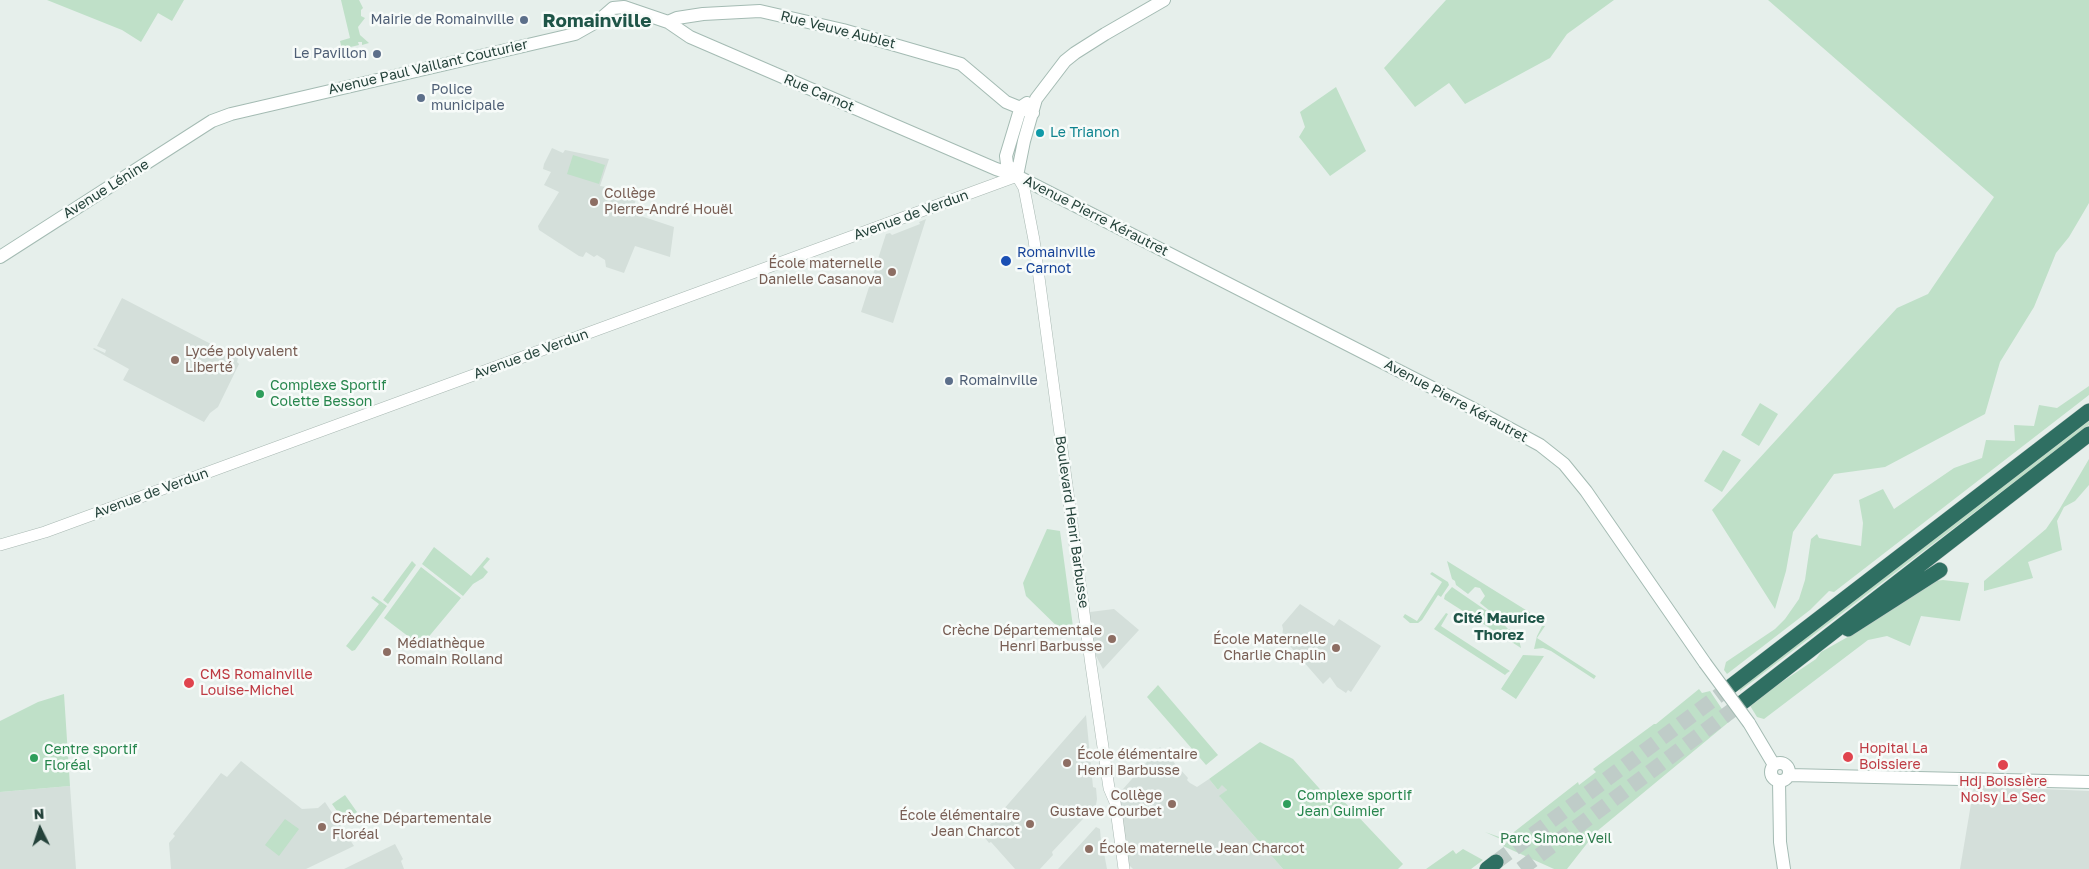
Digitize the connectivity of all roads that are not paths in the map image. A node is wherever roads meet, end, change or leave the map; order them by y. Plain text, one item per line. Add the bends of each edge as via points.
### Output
1 (1164, 0) edge
2 (624, 7) joint
3 (668, 22) junction
4 (1027, 110) junction
5 (212, 121) joint
6 (1017, 176) junction
7 (0, 257) edge
8 (2089, 411) edge
9 (2089, 434) edge
10 (0, 545) edge
11 (1940, 570) dead end
12 (1830, 634) junction
13 (1730, 687) tunnel mouth
14 (1742, 702) tunnel mouth
15 (1784, 778) junction
16 (2089, 782) edge
17 (1780, 842) junction
18 (1124, 869) edge
19 (1777, 869) edge
20 (1784, 869) edge

1 - 4 main road via 1065,61
2 - 3 main road, Rue Carnot
2 - 5 main road, Avenue Paul Vaillant Couturier via 613,8 575,34 255,107
3 - 4 main road, Rue Veuve Aublet via 703,14 752,11 843,30 961,64 997,95
3 - 6 main road, Rue Carnot via 690,37
4 - 6 main road
4 - 6 main road via 1014,127 1007,152 1007,164
5 - 7 main road, Avenue Lénine
6 - 10 street, Avenue de Verdun via 46,532
6 - 15 main road, Avenue Pierre Kérautret, bridge via 1540,445 1564,464 1586,491 1749,723 1774,765 1772,776
6 - 18 street, Boulevard Henri Barbusse via 1024,188 1034,240 1091,665
8 - 13 highway
9 - 12 highway
11 - 12 highway via 1852,628
12 - 14 highway
15 - 16 main road
15 - 17 main road
17 - 19 main road
17 - 20 main road

